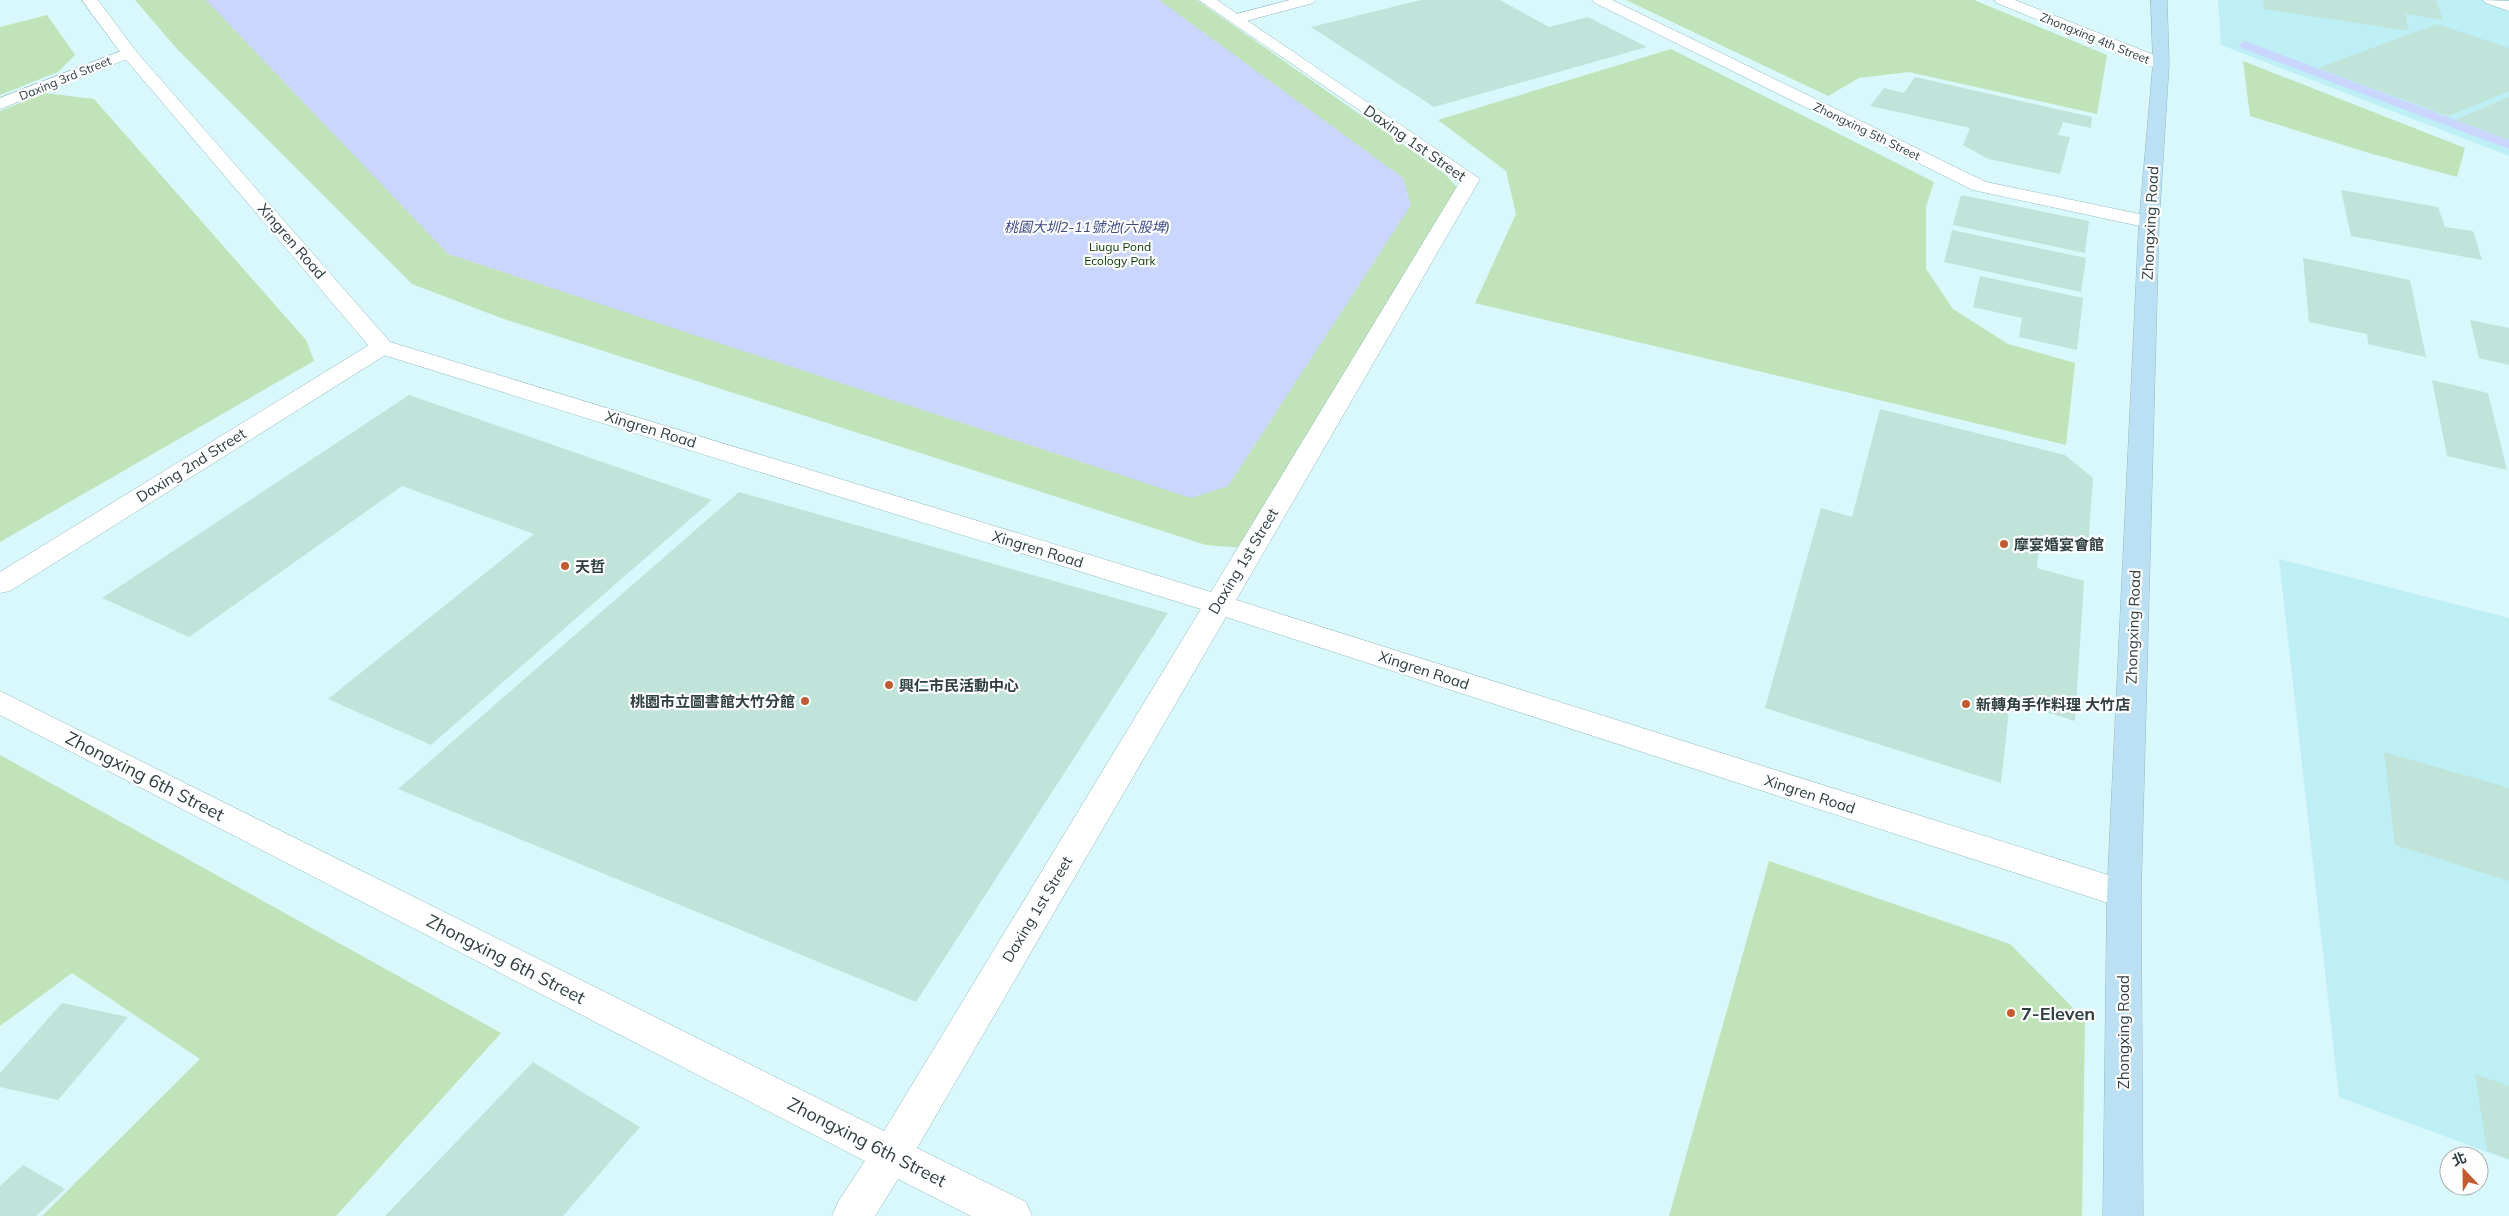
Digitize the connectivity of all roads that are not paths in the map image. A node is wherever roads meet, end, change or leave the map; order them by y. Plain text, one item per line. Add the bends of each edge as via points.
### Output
1 (90, 0) edge
2 (1207, 0) edge
3 (1308, 0) edge
4 (1600, 0) edge
5 (2002, 0) edge
6 (2159, 0) edge
7 (2491, 0) edge
8 (2509, 6) edge
9 (1235, 19) junction
10 (129, 53) junction
11 (2161, 64) junction
12 (0, 104) edge
13 (2149, 222) junction
14 (382, 347) junction
15 (0, 584) edge
16 (1218, 604) junction
17 (0, 702) edge
18 (2124, 894) junction
19 (892, 1154) junction
20 (852, 1216) edge
21 (1012, 1216) edge
22 (2123, 1216) edge

1 - 10 street, Xingren Road
2 - 9 street, Daxing 1st Street
3 - 9 street
4 - 13 street, Zhongxing 5th Street via 1980,186
5 - 11 street, Zhongxing 4th Street
6 - 11 street, Zhongxing Road
7 - 8 street
9 - 16 street, Daxing 1st Street via 1471,179
10 - 12 street, Daxing 3rd Street
10 - 14 street, Xingren Road
11 - 13 street, Zhongxing Road
13 - 18 street, Zhongxing Road
14 - 15 street, Daxing 2nd Street
14 - 16 street, Xingren Road
16 - 18 street, Xingren Road
16 - 19 street, Daxing 1st Street
17 - 19 street, Zhongxing 6th Street
18 - 22 street, Zhongxing Road
19 - 20 street, Daxing 1st Street
19 - 21 street, Zhongxing 6th Street

